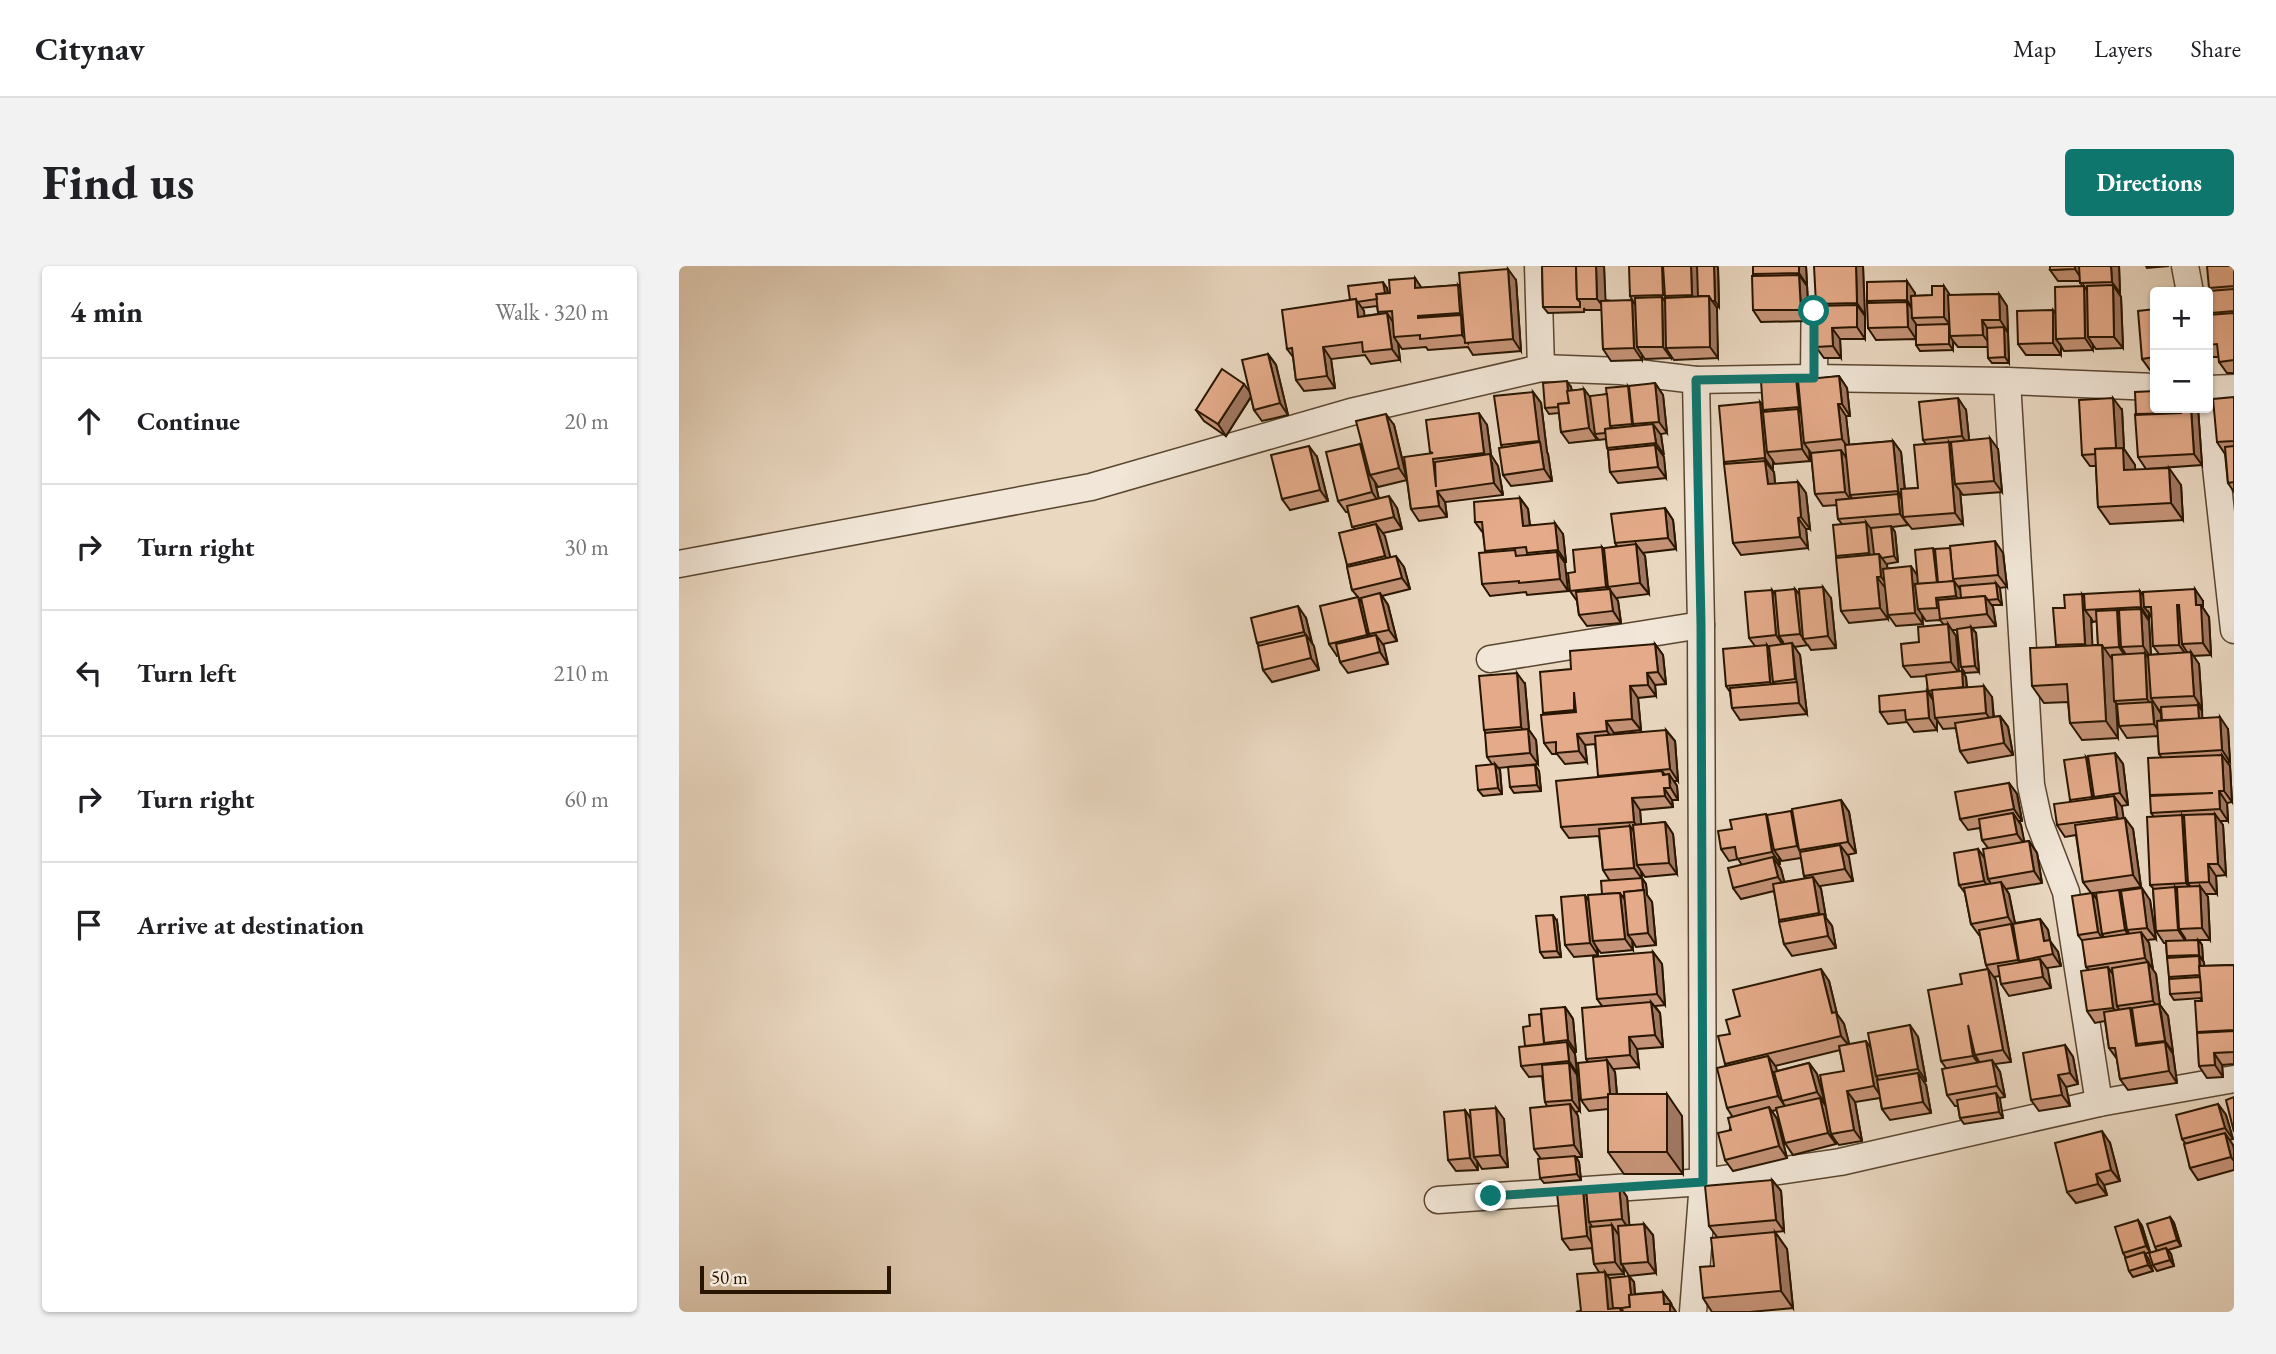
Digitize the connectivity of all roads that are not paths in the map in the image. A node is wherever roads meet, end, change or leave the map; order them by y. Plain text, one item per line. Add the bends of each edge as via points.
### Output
1 (1538, 266) edge
2 (1815, 266) edge
3 (2185, 266) edge
4 (2189, 287) edge
5 (1541, 368) junction
6 (1814, 378) junction
7 (1696, 380) junction
8 (2007, 381) junction
9 (2150, 387) edge
10 (2234, 388) edge
11 (2213, 389) edge
12 (2210, 413) edge
13 (679, 564) edge
14 (1701, 625) junction
15 (2234, 630) edge
16 (1490, 659) dead end
17 (2234, 1079) edge
18 (2099, 1103) junction
19 (1703, 1182) junction
20 (1438, 1200) dead end
21 (1693, 1312) edge

1 - 5 street
2 - 6 street
3 - 4 street
5 - 7 street
5 - 13 street via 1351,412 1091,487
6 - 7 street
6 - 8 street
7 - 14 street
8 - 9 street
8 - 18 street via 2031,785 2039,822 2066,892
10 - 11 street
12 - 15 street
14 - 16 street
14 - 19 street
17 - 18 street
18 - 19 street via 1840,1162
19 - 20 street
19 - 21 street

